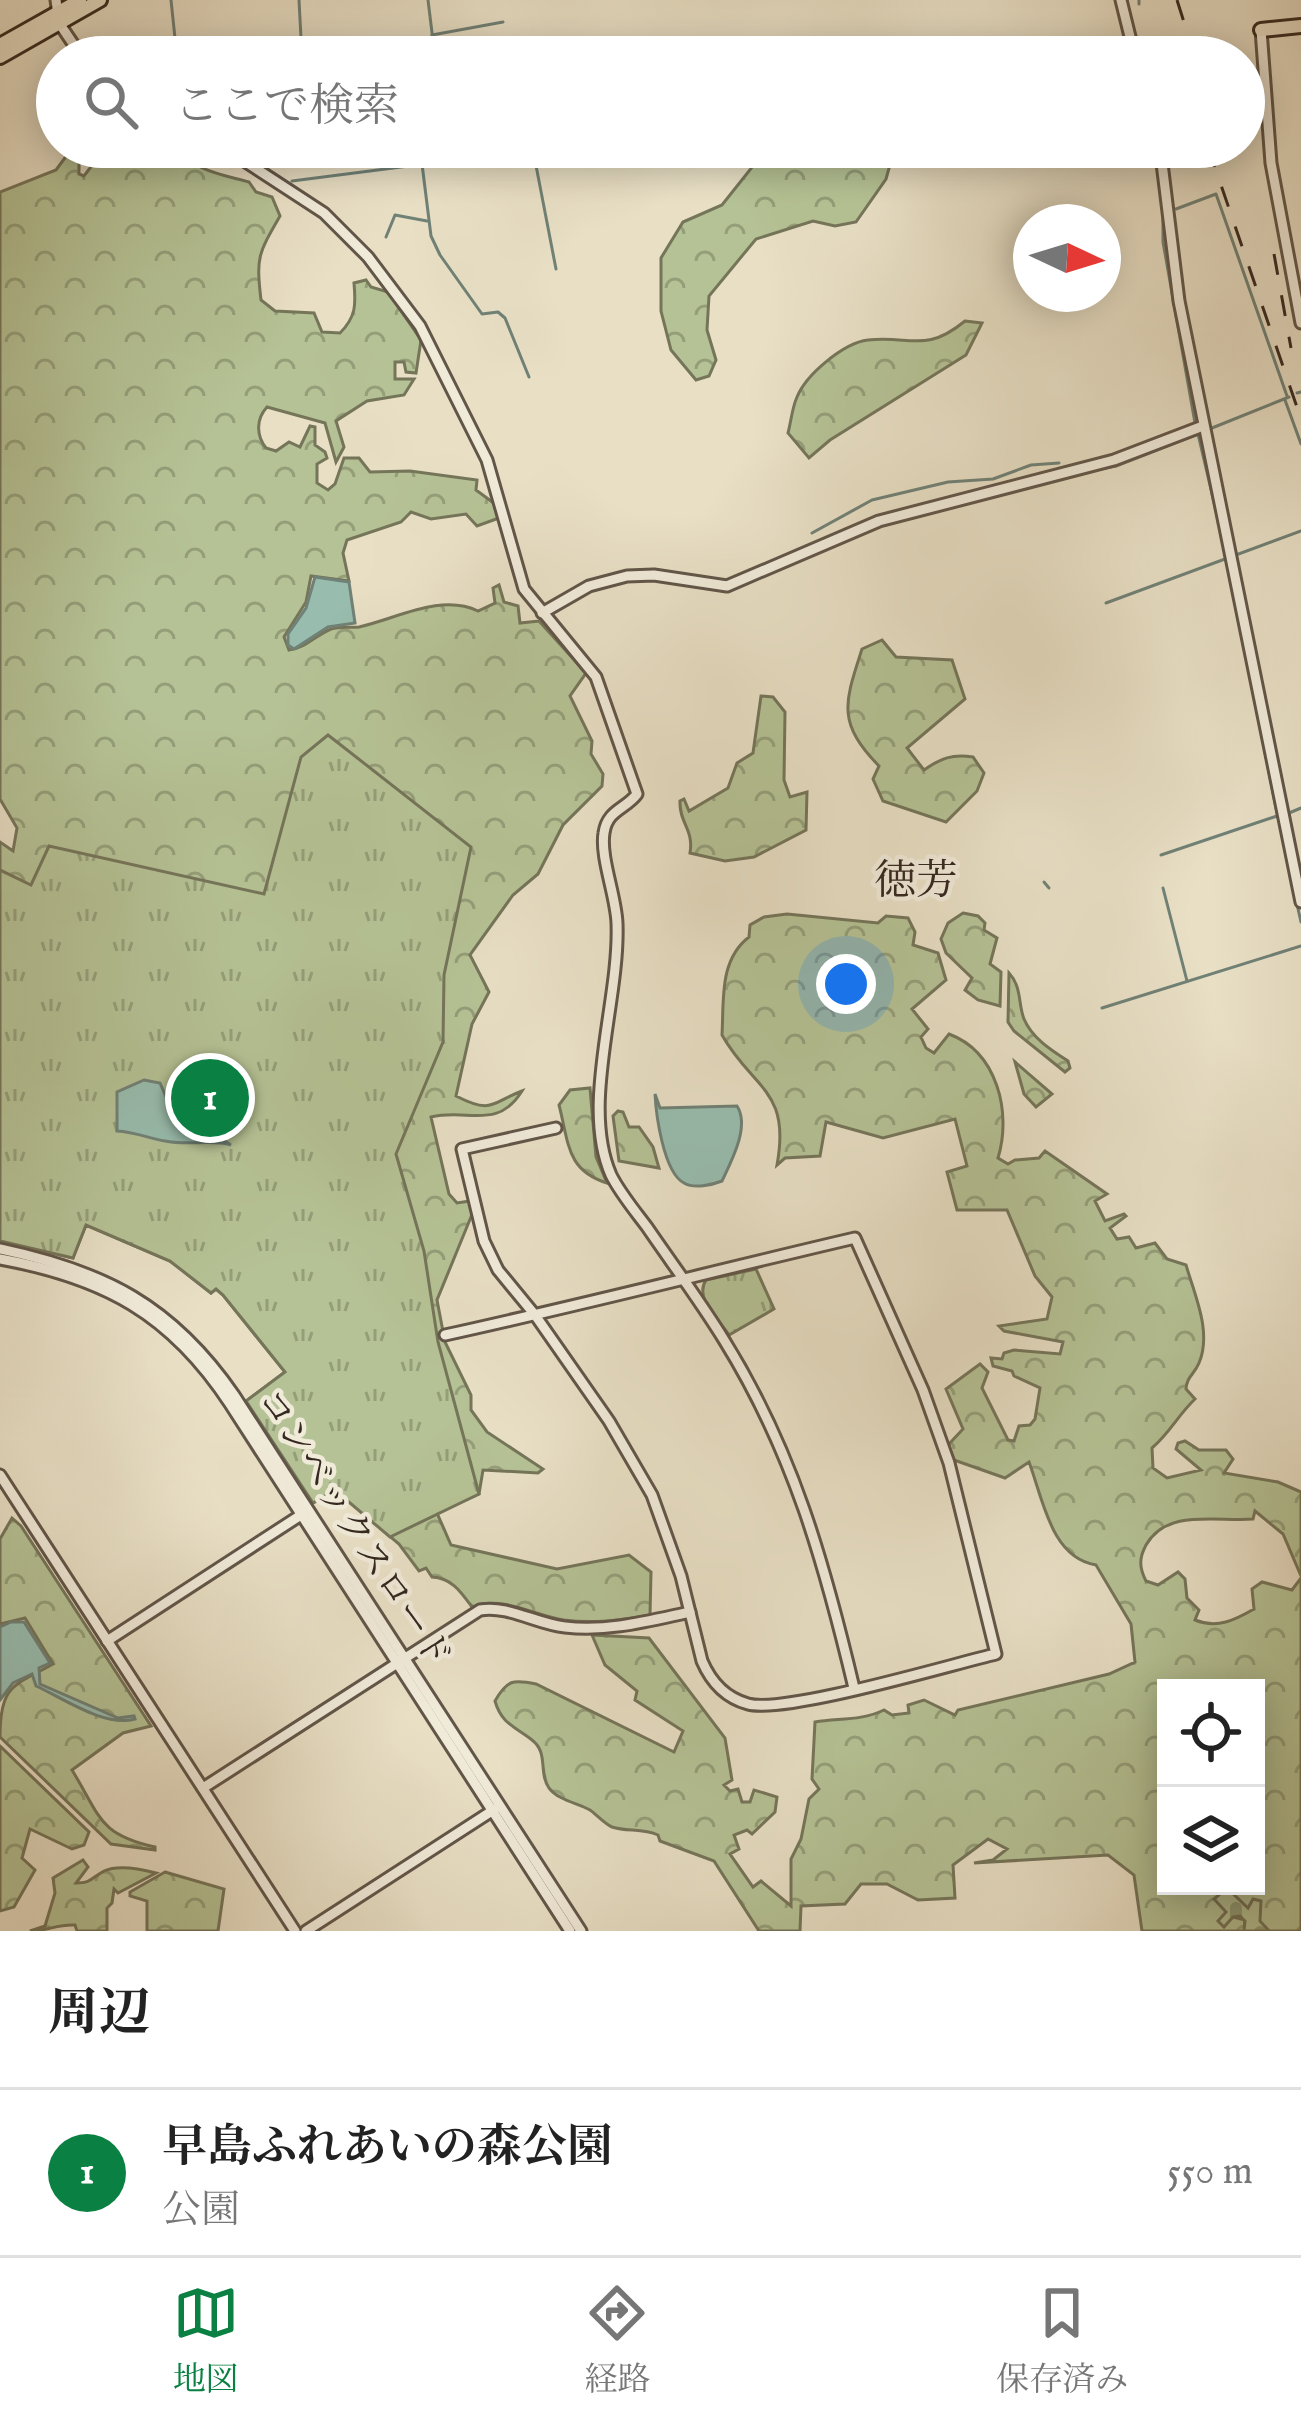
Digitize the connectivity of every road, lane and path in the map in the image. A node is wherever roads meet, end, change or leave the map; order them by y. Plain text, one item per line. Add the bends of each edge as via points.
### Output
1 (80, 0) edge
2 (100, 0) edge
3 (1121, 0) edge
4 (58, 12) edge
5 (1301, 26) edge
6 (1261, 30) joint
7 (1129, 36) edge
8 (1261, 36) edge
9 (0, 45) edge
10 (0, 57) edge
11 (1265, 83) edge
12 (255, 168) edge
13 (1162, 168) edge
14 (1301, 322) edge
15 (1201, 430) junction
16 (542, 613) junction
17 (1301, 902) edge
18 (556, 1128) dead end
19 (0, 1249) edge
20 (0, 1259) edge
21 (682, 1278) junction
22 (535, 1315) junction
23 (445, 1335) dead end
24 (0, 1475) edge
25 (304, 1512) junction
26 (690, 1612) junction
27 (107, 1641) junction
28 (400, 1661) junction
29 (854, 1688) junction
30 (203, 1788) junction
31 (496, 1809) junction
32 (295, 1931) edge
33 (307, 1931) edge
34 (571, 1931) edge
35 (581, 1931) edge

1 - 4 main road
2 - 4 main road
3 - 7 street
4 - 9 main road
4 - 10 main road
5 - 6 main road
6 - 8 street
11 - 14 street
12 - 16 street via 324,214 410,310 487,460 515,566
13 - 15 street
15 - 16 street via 879,521 727,586 626,576
15 - 17 street
16 - 21 street via 596,677 637,785 635,800 612,812 604,833 616,969 599,1124 613,1178
18 - 22 street via 463,1149 484,1240
19 - 25 street, コンベックスロード via 94,1274 169,1320 220,1374
20 - 25 street, コンベックスロード via 77,1276 164,1327 210,1376
21 - 22 street
21 - 29 street via 783,1449 818,1544
21 - 29 street via 855,1238 922,1390 956,1488 996,1654
22 - 23 street
22 - 26 street via 639,1470
24 - 27 street
25 - 27 street
25 - 28 street, コンベックスロード
26 - 28 street via 590,1628 486,1609
26 - 29 street via 706,1671 741,1702 780,1706
27 - 30 street
28 - 30 street
28 - 31 street, コンベックスロード
30 - 32 street
31 - 33 street
31 - 34 street, コンベックスロード
31 - 35 street, コンベックスロード

